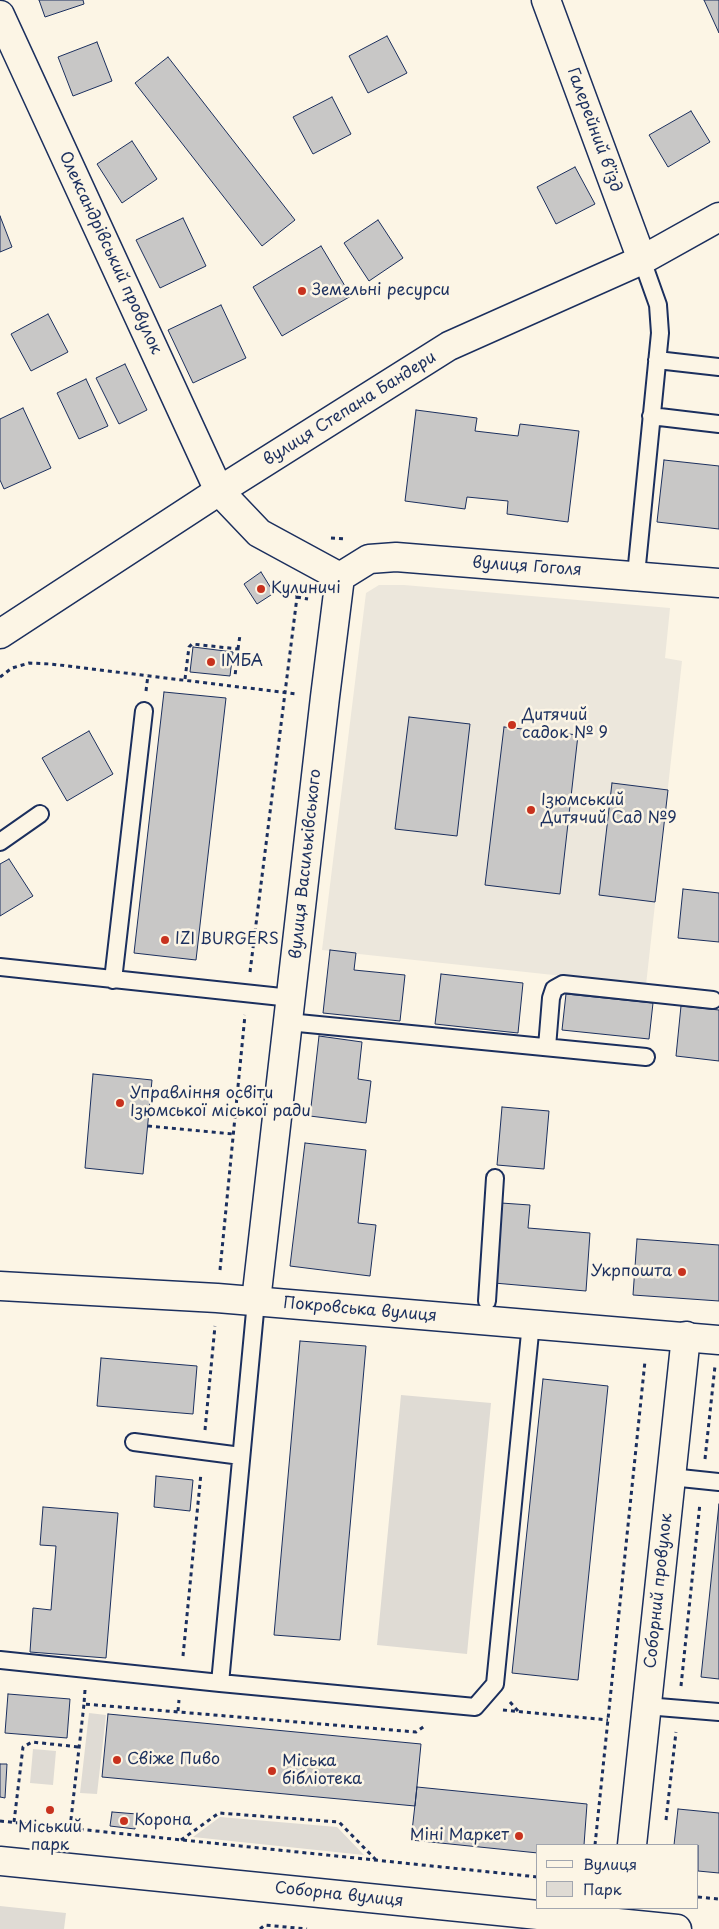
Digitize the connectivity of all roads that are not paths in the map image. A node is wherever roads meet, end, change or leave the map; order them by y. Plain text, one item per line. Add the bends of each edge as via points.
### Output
1 (546, 0) edge
2 (0, 15) edge
3 (719, 217) edge
4 (642, 260) junction
5 (657, 360) junction
6 (719, 367) edge
7 (651, 416) junction
8 (719, 424) edge
9 (219, 491) junction
10 (636, 575) junction
11 (340, 577) junction
12 (719, 583) edge
13 (0, 634) edge
14 (144, 711) dead end
15 (40, 814) dead end
16 (0, 842) edge
17 (0, 967) edge
18 (113, 980) junction
19 (714, 1000) dead end
20 (290, 1010) junction
21 (546, 1047) junction
22 (646, 1057) dead end
23 (495, 1178) dead end
24 (0, 1286) edge
25 (256, 1301) junction
26 (487, 1301) dead end
27 (532, 1324) junction
28 (686, 1336) junction
29 (719, 1340) edge
30 (134, 1442) dead end
31 (241, 1456) junction
32 (671, 1477) junction
33 (719, 1482) edge
34 (0, 1660) edge
35 (220, 1683) junction
36 (646, 1706) junction
37 (719, 1712) edge
38 (632, 1844) edge
39 (0, 1861) edge
40 (623, 1920) edge
41 (677, 1929) edge

1 - 4 street, Галерейний в’їзд
2 - 9 street, Олександрівський провулок
3 - 4 street, вулиця Степана Бандери
4 - 5 lane via 658,305 660,333
4 - 9 street, вулиця Степана Бандери via 448,346
5 - 6 lane
5 - 7 lane
7 - 8 lane
7 - 10 lane
9 - 11 street via 259,533
9 - 13 street, вулиця Степана Бандери
10 - 11 street, вулиця Гоголя via 396,557 369,559
10 - 12 street, вулиця Гоголя
11 - 20 street, вулиця Васильківського
14 - 18 lane
15 - 16 lane
17 - 18 lane
18 - 20 lane
19 - 21 lane via 563,984 554,988 551,998
20 - 21 lane
20 - 25 street, вулиця Васильківського
21 - 22 lane
23 - 26 lane
24 - 25 street, Покровська вулиця
25 - 27 street, Покровська вулиця
25 - 31 lane
27 - 28 street, Покровська вулиця
27 - 35 lane via 494,1684 475,1707
28 - 29 street, Покровська вулиця
28 - 32 street, Соборний провулок
30 - 31 lane
31 - 35 lane
32 - 33 lane
32 - 36 street, Соборний провулок
34 - 35 lane
36 - 37 lane
36 - 38 street, Соборний провулок
39 - 40 street, Соборна вулиця
40 - 41 street, Соборна вулиця

